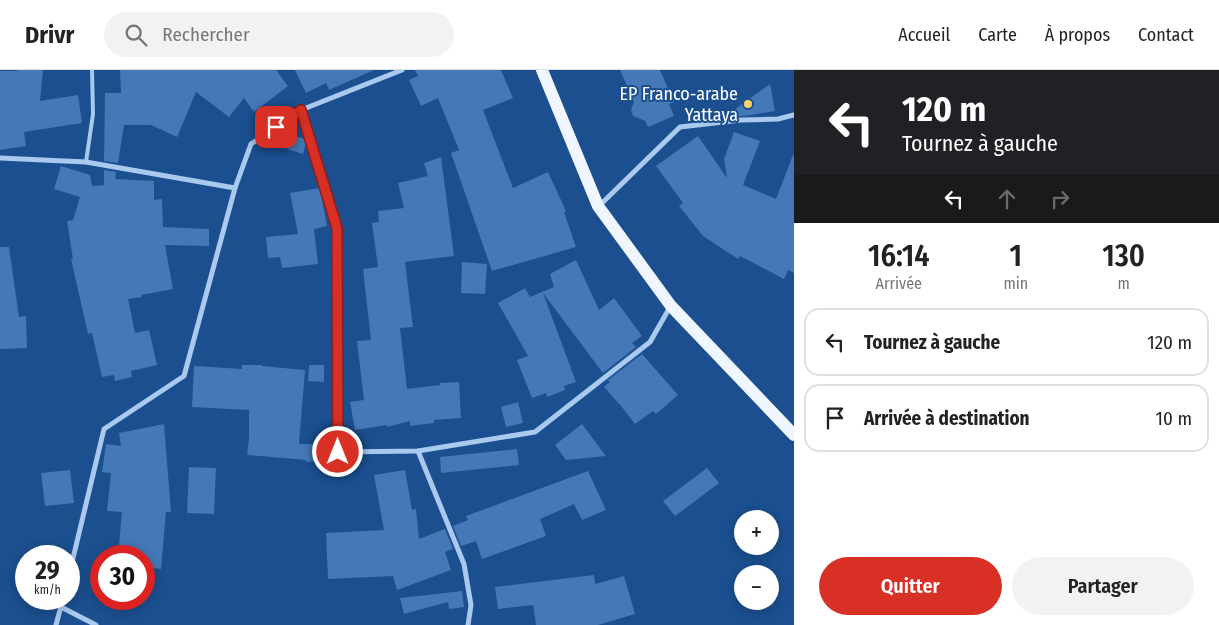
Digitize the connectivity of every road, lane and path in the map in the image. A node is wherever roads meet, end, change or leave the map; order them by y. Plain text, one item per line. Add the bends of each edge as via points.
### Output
1 (92, 70) edge
2 (402, 70) edge
3 (542, 70) edge
4 (301, 110) junction
5 (794, 115) edge
6 (0, 158) edge
7 (86, 162) junction
8 (235, 188) junction
9 (598, 206) junction
10 (671, 306) junction
11 (794, 435) edge
12 (418, 451) junction
13 (76, 545) edge
14 (60, 610) edge
15 (67, 610) edge
16 (56, 625) edge
17 (96, 625) edge
18 (468, 625) edge

1 - 7 lane via 93,114
2 - 4 street
3 - 9 main road
4 - 8 street via 251,144
4 - 12 street via 337,228 338,452
5 - 9 street via 680,127
6 - 7 street
7 - 8 street
8 - 13 street via 184,376 104,428
9 - 10 main road
10 - 11 main road
10 - 12 street via 650,342 535,432
12 - 18 street via 464,564 472,606
14 - 16 street
15 - 17 street

